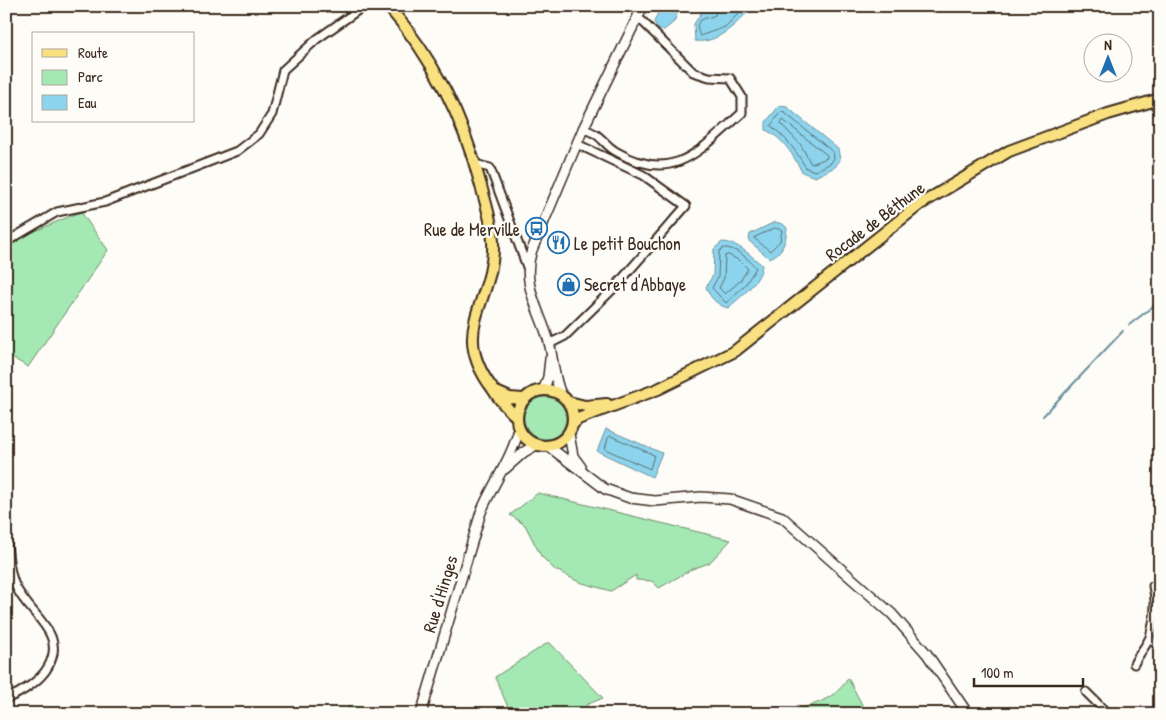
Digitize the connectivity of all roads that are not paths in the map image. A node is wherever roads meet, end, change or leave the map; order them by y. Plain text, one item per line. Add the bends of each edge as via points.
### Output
1 (364, 6) edge
2 (388, 6) edge
3 (643, 6) edge
4 (639, 18) junction
5 (1160, 100) edge
6 (584, 129) junction
7 (577, 144) junction
8 (475, 164) junction
9 (6, 242) edge
10 (527, 267) junction
11 (550, 348) junction
12 (544, 389) junction
13 (493, 390) junction
14 (561, 394) junction
15 (523, 399) junction
16 (628, 401) junction
17 (569, 402) junction
18 (517, 416) junction
19 (519, 429) junction
20 (571, 429) junction
21 (536, 444) junction
22 (548, 446) junction
23 (590, 479) junction
24 (492, 485) junction
25 (6, 533) edge
26 (1153, 586) dead end
27 (1149, 639) junction
28 (1160, 646) edge
29 (1134, 664) dead end
30 (1086, 692) dead end
31 (6, 699) edge
32 (421, 714) edge
33 (968, 714) edge
34 (1108, 714) edge

1 - 9 street via 317,39 283,70 272,114 259,134 236,152 105,202 58,212
2 - 8 main road via 410,31 434,67 455,109
3 - 4 street
4 - 6 street
4 - 6 street via 693,72 710,78 730,78 742,97 742,113 706,145 667,166 642,165 614,151 598,134
5 - 16 main road, Rocade de Béthune via 1108,114 1009,152 919,205 735,351
6 - 7 street
7 - 10 street
7 - 11 street via 643,175 686,206 615,286
8 - 10 street via 490,168
8 - 13 main road via 490,217 493,243 471,343 479,372
10 - 11 street via 532,299
11 - 12 street
11 - 14 street
12 - 14 main road
12 - 15 main road via 536,390
13 - 15 main road via 510,398
13 - 18 main road via 501,403
14 - 17 main road
15 - 18 main road
16 - 17 main road, Rocade de Béthune via 591,406
16 - 20 main road, Rocade de Béthune via 578,419
17 - 20 main road
18 - 19 main road
19 - 21 main road via 523,436
19 - 24 street, Rue d'Hinges
20 - 22 main road via 563,440
20 - 23 street via 573,456
21 - 22 main road
21 - 24 street, Rue d'Hinges via 510,463
22 - 23 street
23 - 33 street via 605,489 630,498 655,501 701,497 730,499 782,517 892,614 927,654
24 - 32 street, Rue d'Hinges via 481,512
25 - 31 street via 15,586 49,632 55,650 44,675
26 - 27 street via 1155,596
27 - 28 street
27 - 29 street
30 - 34 street

